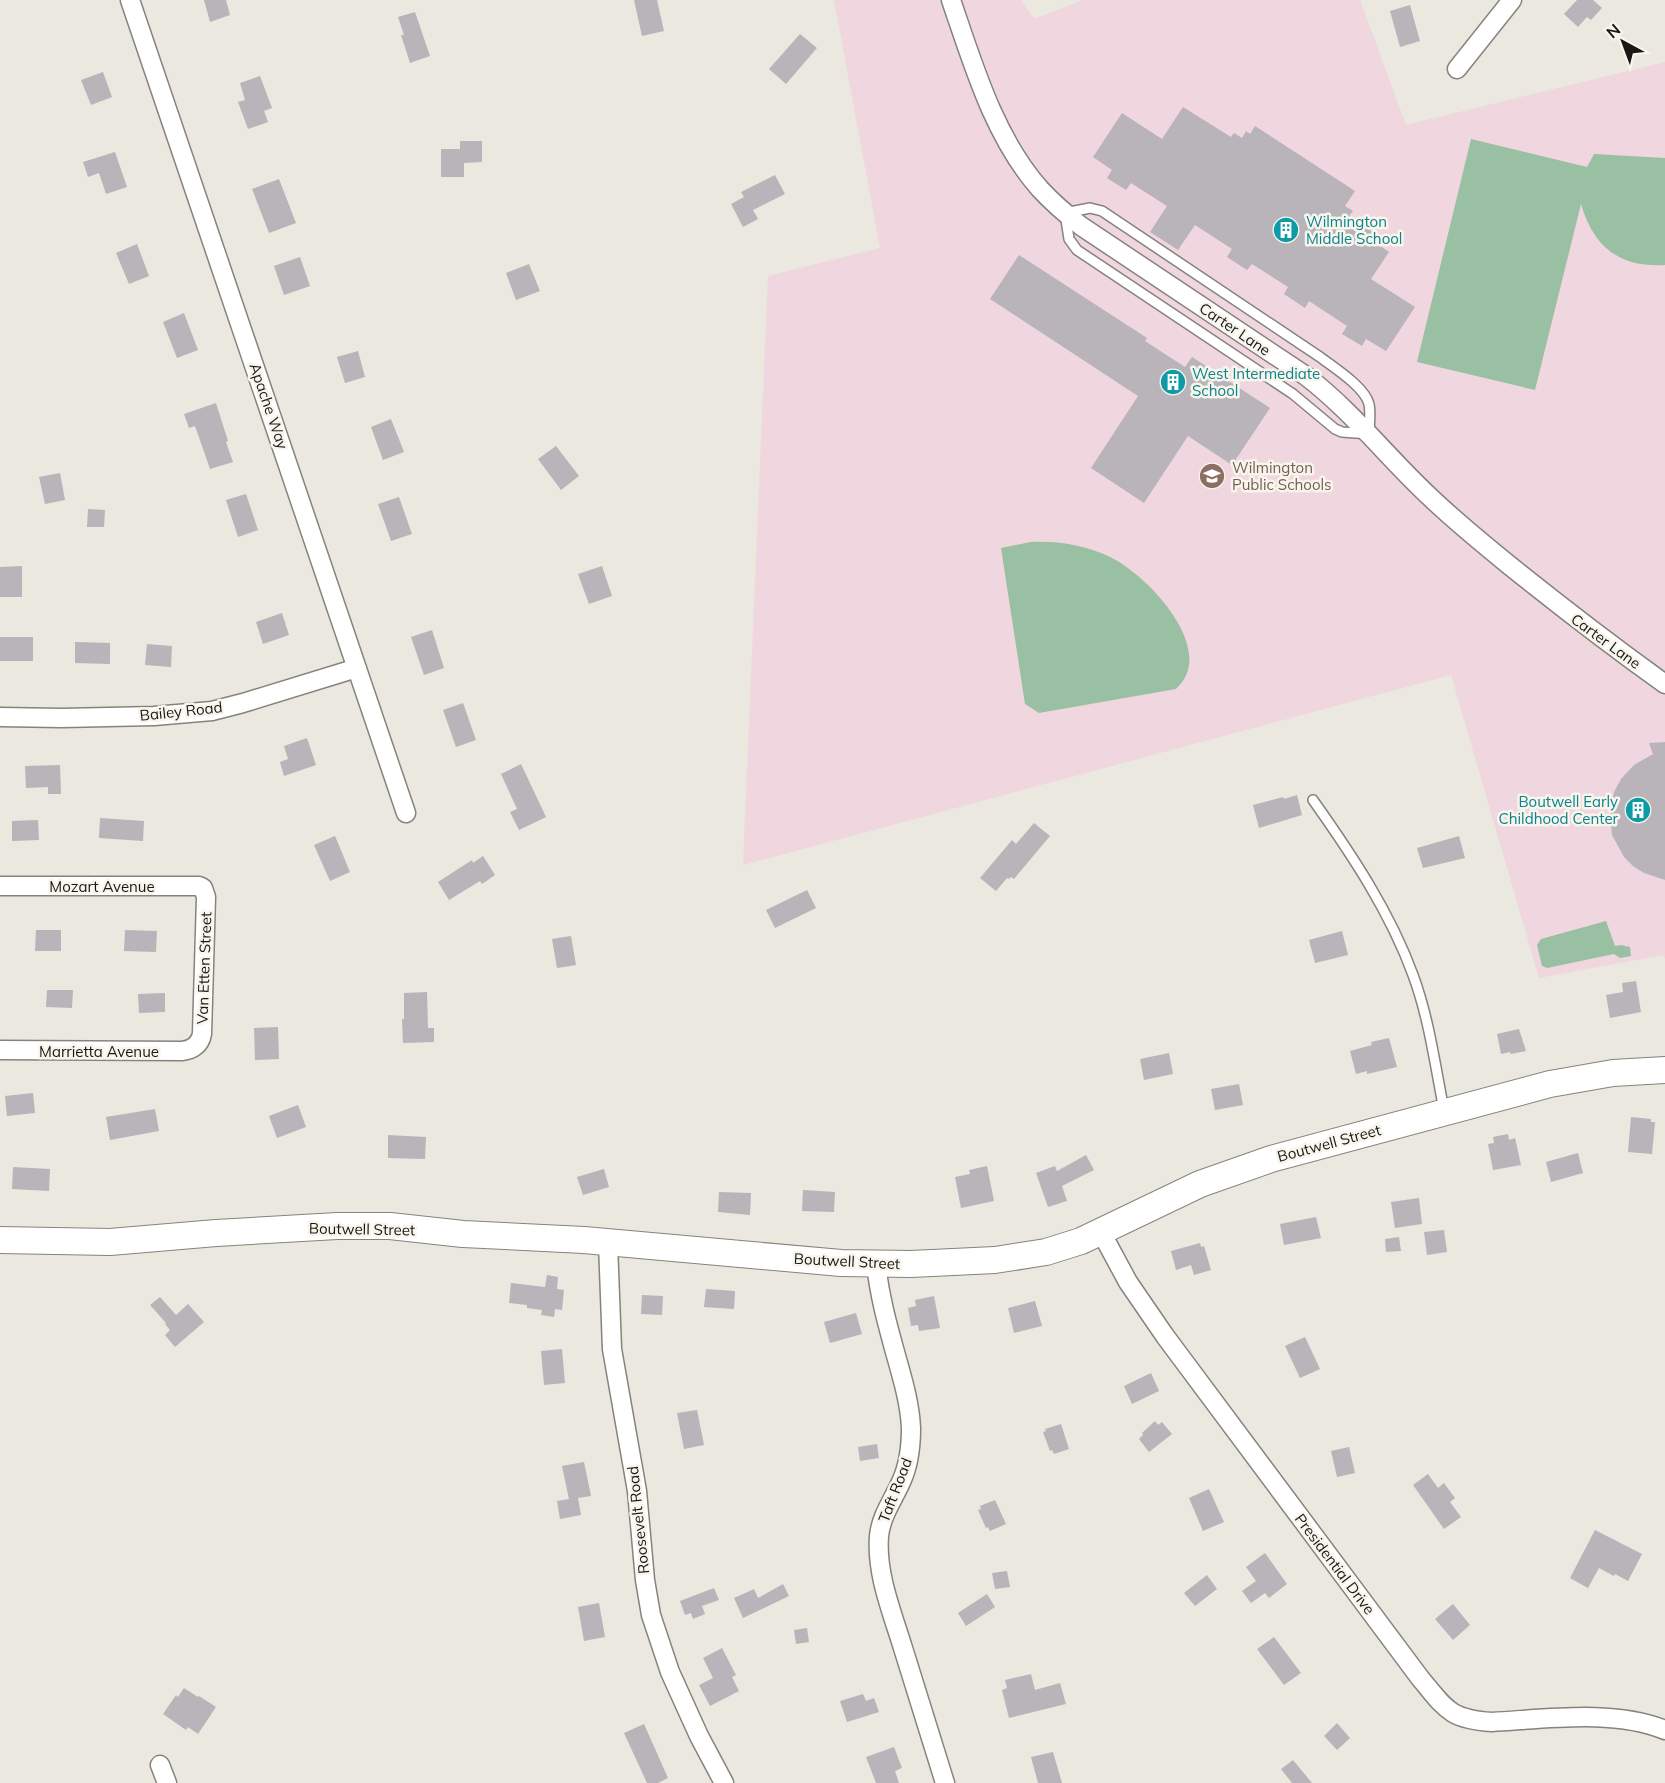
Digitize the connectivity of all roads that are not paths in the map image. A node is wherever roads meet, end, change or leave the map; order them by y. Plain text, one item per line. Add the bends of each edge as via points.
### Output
1 (130, 0) edge
2 (951, 0) edge
3 (1512, 0) edge
4 (1458, 69) dead end
5 (357, 668) junction
6 (1665, 684) edge
7 (0, 717) edge
8 (1313, 800) dead end
9 (405, 813) dead end
10 (0, 885) edge
11 (203, 888) joint
12 (196, 1046) joint
13 (0, 1050) edge
14 (1665, 1070) edge
15 (1444, 1112) junction
16 (1101, 1232) junction
17 (0, 1240) edge
18 (608, 1243) junction
19 (876, 1263) junction
20 (1665, 1730) edge
21 (160, 1765) dead end
22 (167, 1783) edge
23 (724, 1783) edge
24 (945, 1783) edge

1 - 5 street, Apache Way
2 - 6 street, Carter Lane via 1003,132 1033,180 1065,213 1306,376 1344,408 1467,531 1592,632
3 - 4 street
5 - 7 street, Bailey Road via 212,711 154,716
5 - 9 street, Apache Way
8 - 15 lane via 1356,861 1413,976
10 - 11 street, Mozart Avenue
11 - 12 street, Van Etten Street via 206,897 202,1034
12 - 13 street, Marrietta Avenue via 182,1051
14 - 15 street, Boutwell Street via 1591,1076
15 - 16 street, Boutwell Street via 1230,1173
16 - 19 street, Boutwell Street via 1064,1248 995,1260
16 - 20 street, Presidential Drive via 1164,1336 1447,1709 1476,1721 1608,1718
17 - 18 street, Boutwell Street via 110,1242 337,1226 390,1226
18 - 19 street, Boutwell Street
18 - 23 street, Roosevelt Road via 611,1343 637,1491 651,1615 669,1672
19 - 24 street, Taft Road via 911,1428 904,1475 881,1526 880,1567
21 - 22 street

